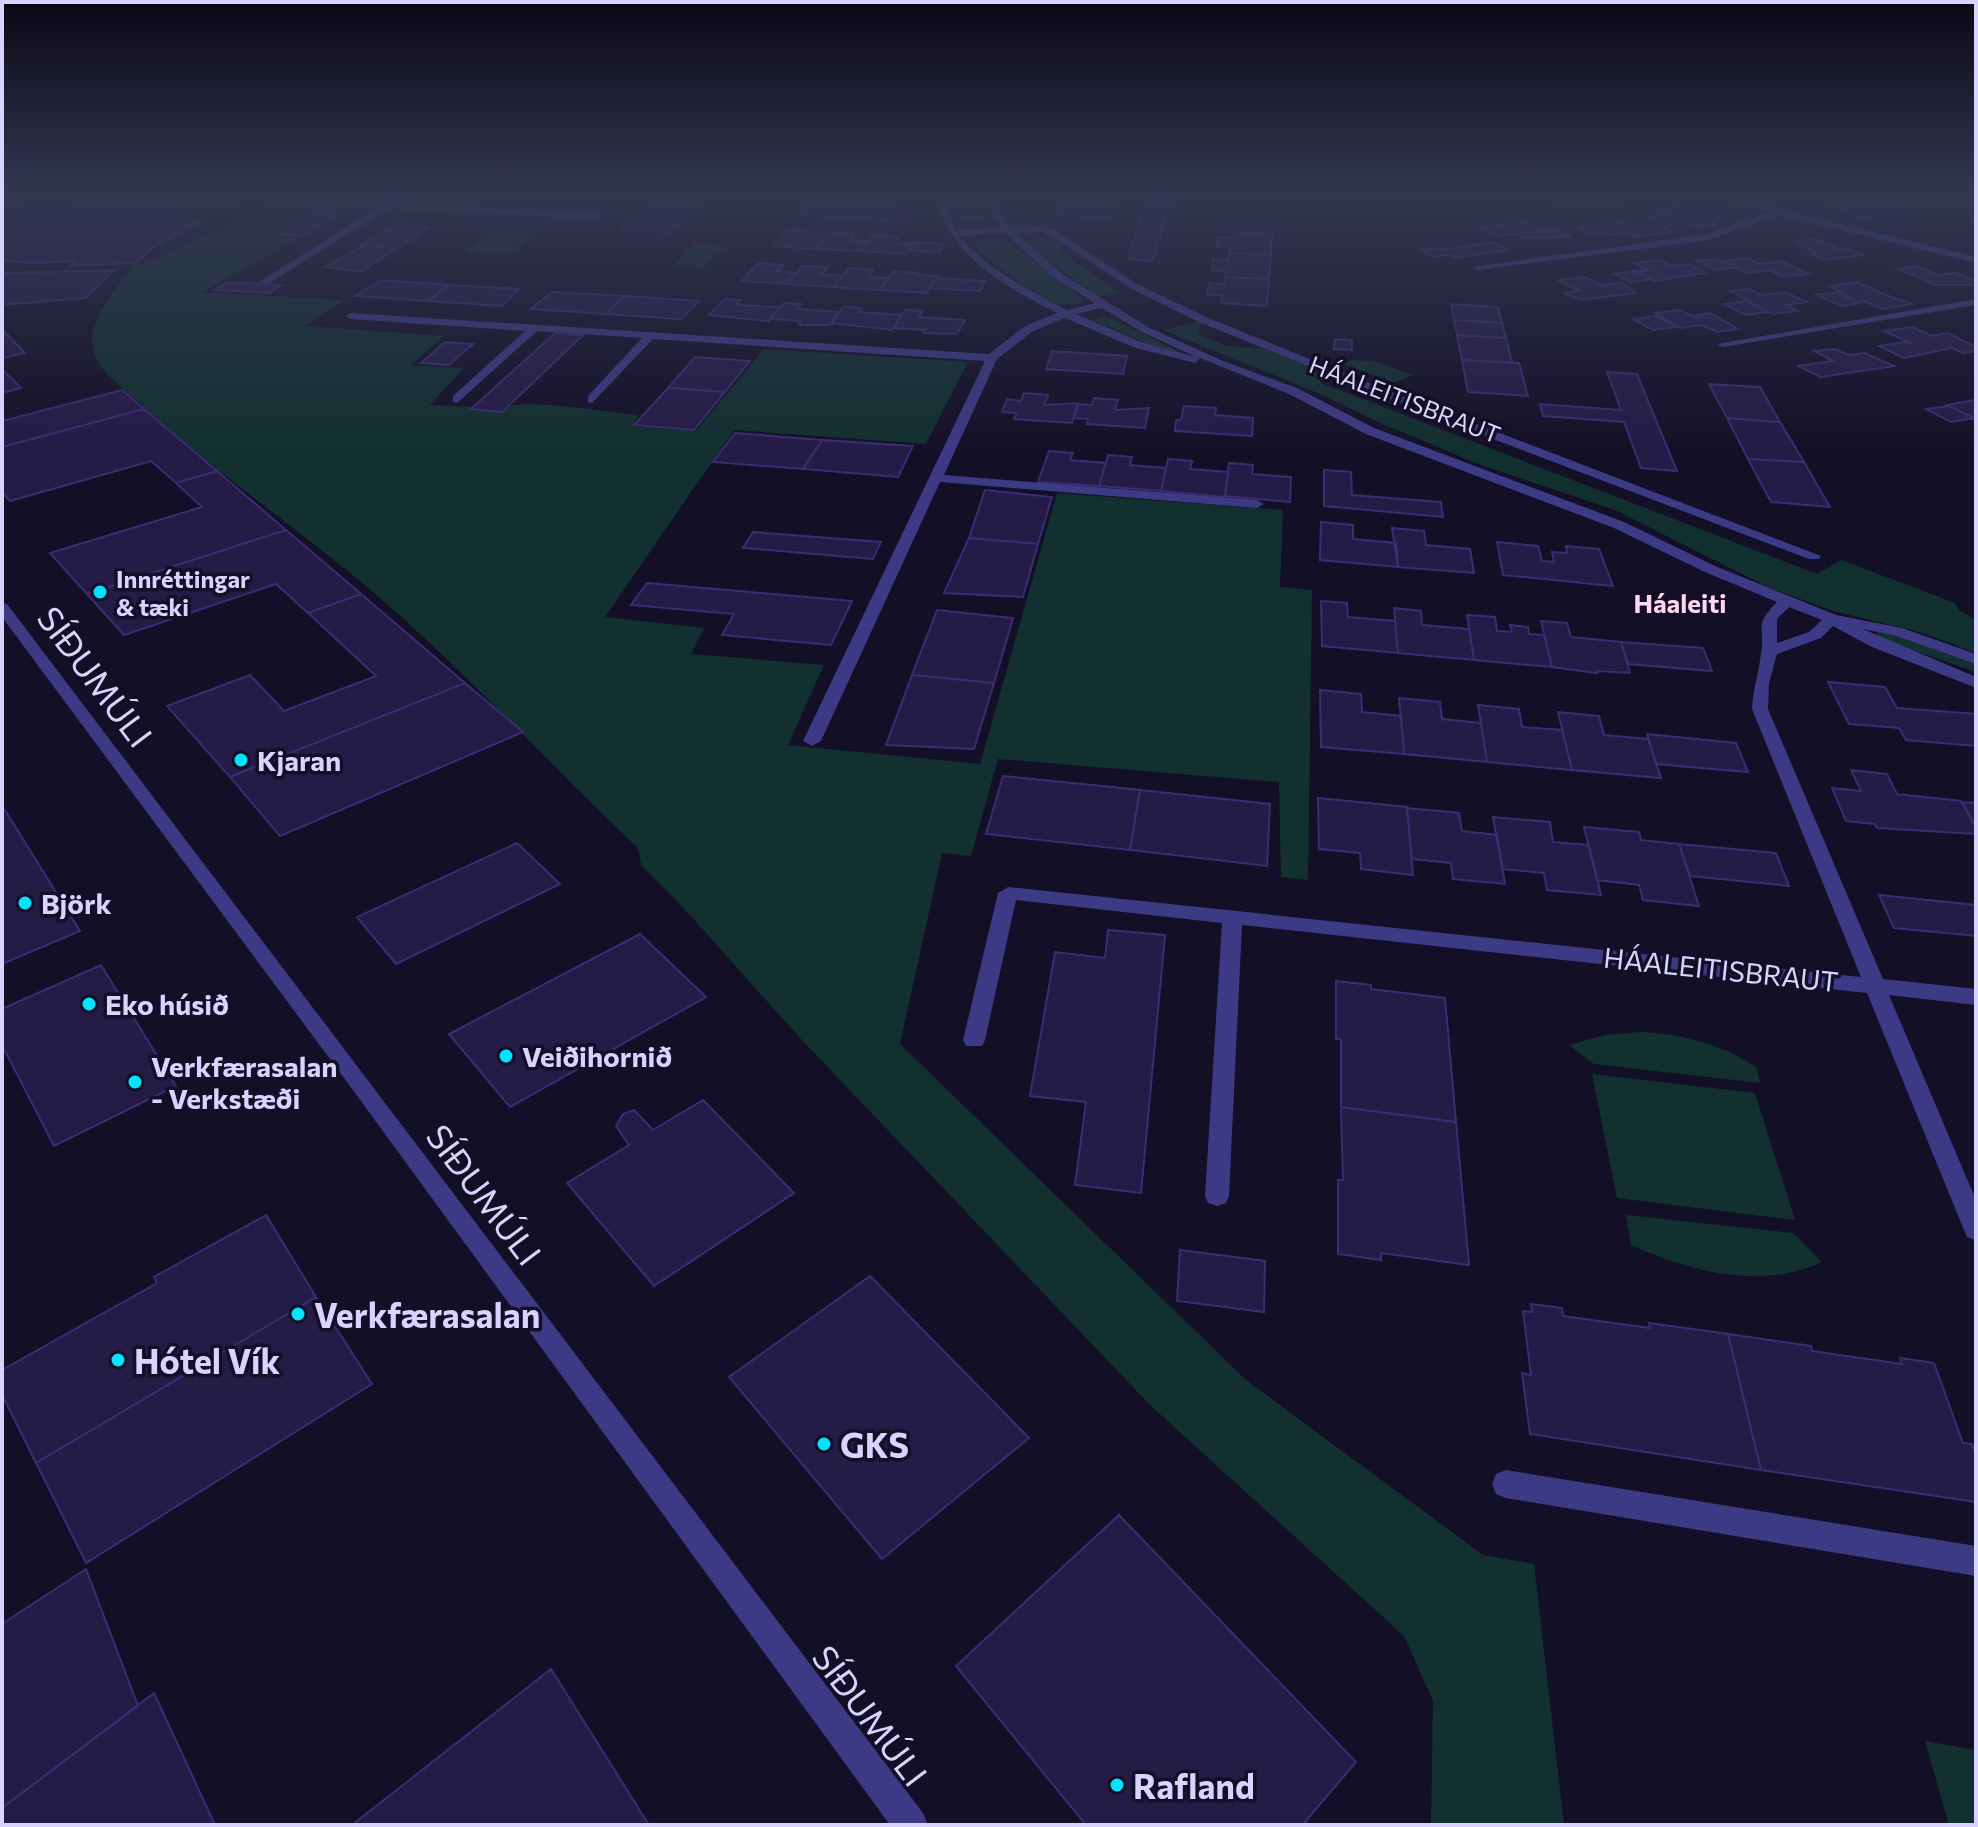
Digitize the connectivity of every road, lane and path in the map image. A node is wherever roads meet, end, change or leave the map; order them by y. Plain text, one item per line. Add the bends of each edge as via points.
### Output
1 (1012, 282) edge
2 (1067, 282) edge
3 (1131, 282) edge
4 (1976, 302) edge
5 (1101, 305) junction
6 (1068, 313) junction
7 (351, 316) dead end
8 (534, 328) junction
9 (650, 336) junction
10 (1723, 344) dead end
11 (992, 358) junction
12 (1219, 363) junction
13 (457, 399) dead end
14 (592, 399) dead end
15 (935, 478) junction
16 (1257, 504) dead end
17 (1814, 556) dead end
18 (1785, 602) junction
19 (2, 607) edge
20 (1832, 619) junction
21 (1770, 651) junction
22 (1976, 659) edge
23 (1976, 683) edge
24 (812, 741) dead end
25 (1232, 917) junction
26 (1875, 986) junction
27 (1976, 997) edge
28 (974, 1040) dead end
29 (1217, 1196) dead end
30 (1976, 1230) edge
31 (1506, 1484) dead end
32 (1976, 1561) edge
33 (911, 1825) edge

1 - 6 street, HÁALEITISBRAUT
2 - 5 street, HÁALEITISBRAUT
3 - 17 street, HÁALEITISBRAUT via 1205,321
4 - 10 street
5 - 6 street
5 - 12 street, HÁALEITISBRAUT
6 - 11 street via 1025,328
6 - 12 street, HÁALEITISBRAUT via 1164,354
7 - 8 street
8 - 9 street
8 - 13 street
9 - 11 street
9 - 14 street
11 - 15 street
12 - 18 street, HÁALEITISBRAUT via 1282,386 1370,431 1619,525
15 - 16 street
15 - 24 street
18 - 20 street, HÁALEITISBRAUT
18 - 21 street, HÁALEITISBRAUT via 1770,618
19 - 33 street, SÍÐUMÚLI
20 - 21 street via 1815,635
20 - 22 street, HÁALEITISBRAUT via 1896,631
20 - 23 street, HÁALEITISBRAUT via 1869,640
21 - 26 street, HÁALEITISBRAUT via 1760,709
25 - 26 street, HÁALEITISBRAUT
25 - 28 street, HÁALEITISBRAUT via 1008,893
25 - 29 street
26 - 27 street, HÁALEITISBRAUT
26 - 30 street, HÁALEITISBRAUT
31 - 32 street

